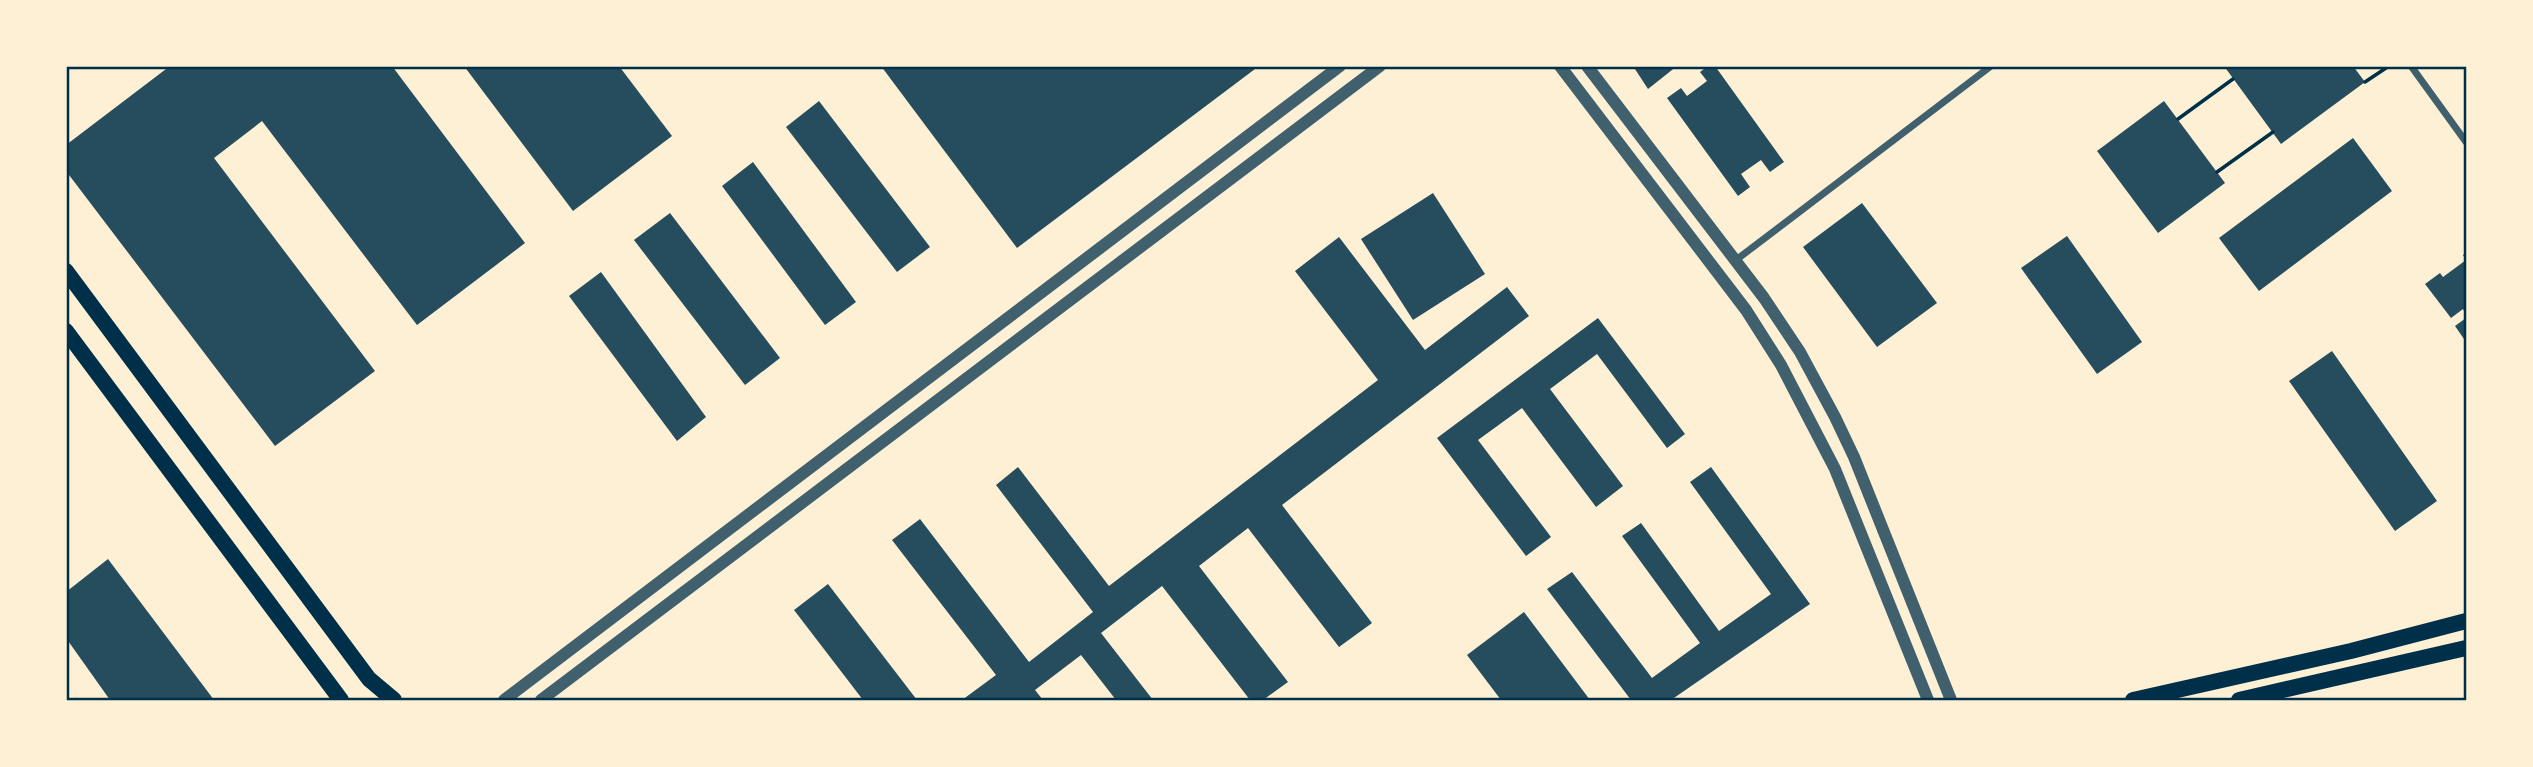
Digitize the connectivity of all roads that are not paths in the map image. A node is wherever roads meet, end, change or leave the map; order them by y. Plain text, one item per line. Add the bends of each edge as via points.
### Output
1 (1340, 66) edge
2 (1380, 66) edge
3 (1560, 66) edge
4 (1587, 66) edge
5 (2411, 66) edge
6 (1988, 68) edge
7 (2466, 142) edge
8 (1736, 260) junction
9 (66, 271) edge
10 (66, 331) edge
11 (2466, 621) edge
12 (2466, 649) edge
13 (341, 701) edge
14 (394, 701) edge
15 (504, 701) edge
16 (541, 701) edge
17 (1928, 701) edge
18 (1951, 701) edge
19 (2133, 701) edge
20 (2239, 701) edge

1 - 15 street
2 - 16 street
3 - 17 street via 1746,310 1787,374 1835,468
4 - 8 street
5 - 7 street
6 - 8 street
8 - 18 street via 1786,330 1835,417
9 - 14 main road via 369,679
10 - 13 main road
11 - 19 main road
12 - 20 main road

